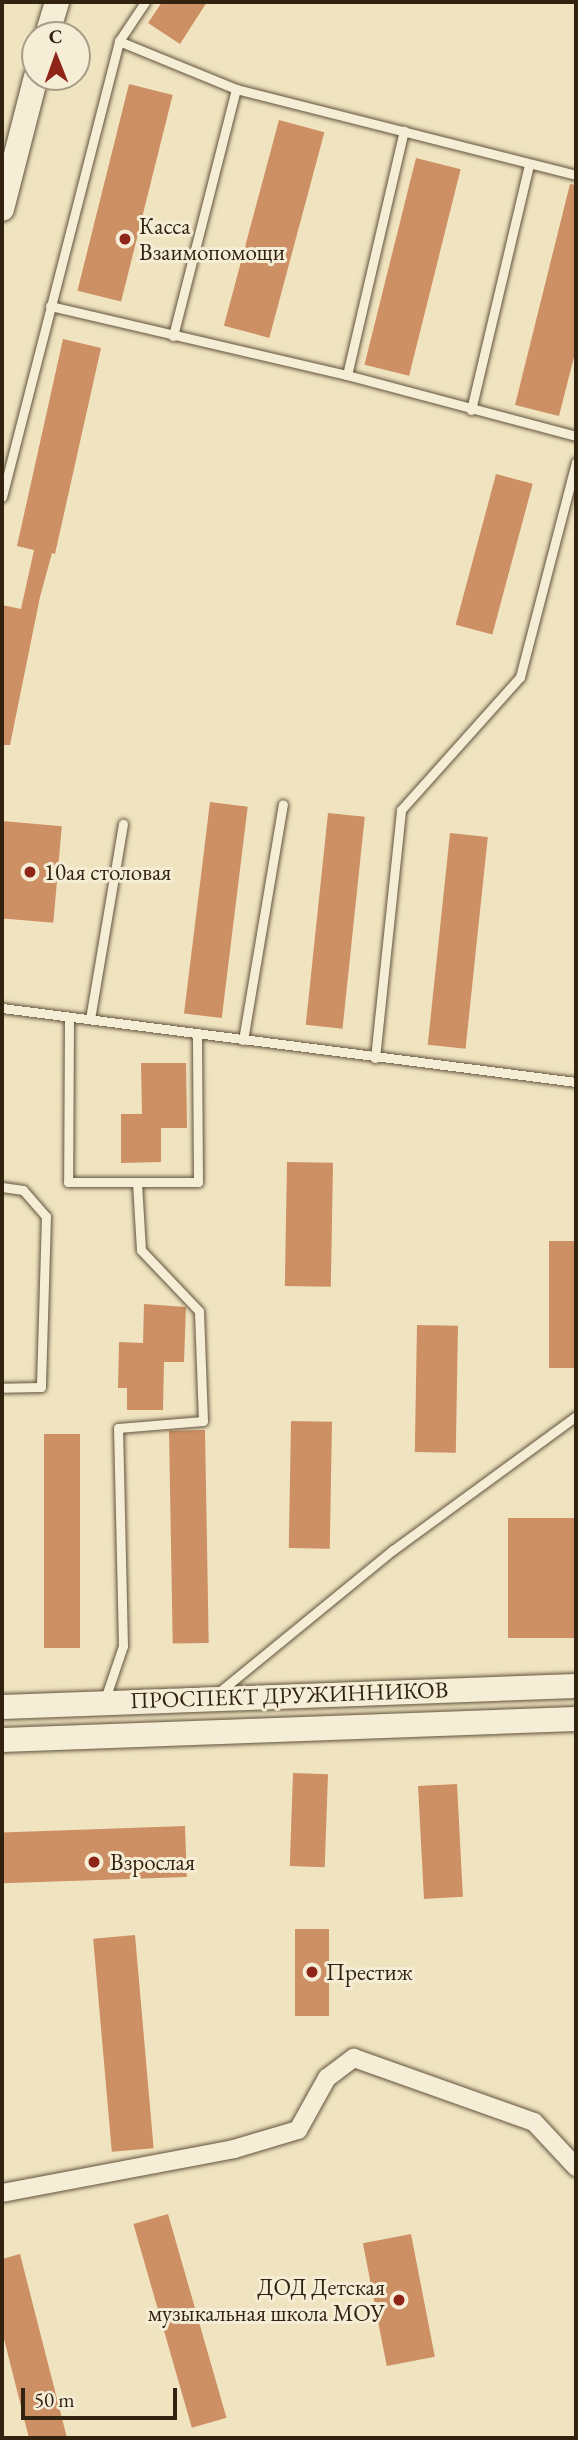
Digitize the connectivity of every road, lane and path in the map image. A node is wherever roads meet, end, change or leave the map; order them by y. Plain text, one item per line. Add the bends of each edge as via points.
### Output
1 (57, 2) edge
2 (145, 2) edge
3 (51, 21) edge
4 (119, 41) junction
5 (236, 89) junction
6 (32, 91) edge
7 (404, 131) junction
8 (529, 165) junction
9 (576, 175) edge
10 (2, 209) edge
11 (51, 306) junction
12 (173, 336) junction
13 (347, 375) junction
14 (471, 410) junction
15 (576, 436) edge
16 (576, 463) edge
17 (2, 497) edge
18 (283, 804) dead end
19 (123, 824) dead end
20 (2, 1007) edge
21 (69, 1017) junction
22 (90, 1020) junction
23 (198, 1034) junction
24 (243, 1040) junction
25 (374, 1058) junction
26 (576, 1082) edge
27 (137, 1182) junction
28 (2, 1187) edge
29 (2, 1388) edge
30 (576, 1416) edge
31 (576, 1686) edge
32 (213, 1696) junction
33 (104, 1702) junction
34 (2, 1707) edge
35 (576, 1719) edge
36 (2, 1740) edge
37 (576, 2167) edge
38 (2, 2193) edge

1 - 3 street
2 - 4 lane
4 - 5 lane
4 - 11 lane
5 - 7 lane
5 - 12 lane
6 - 10 street
7 - 8 lane
7 - 13 lane
8 - 9 lane
8 - 14 lane
11 - 12 lane
11 - 17 lane
12 - 13 lane
13 - 14 lane
14 - 15 lane
16 - 25 lane via 520,677 401,810
18 - 24 lane
19 - 22 lane
20 - 21 lane
21 - 22 lane
21 - 27 lane via 68,1182
22 - 23 lane
23 - 24 lane
23 - 27 lane via 198,1182
24 - 25 lane
25 - 26 lane
27 - 33 lane via 141,1250 198,1311 203,1421 118,1428 123,1646
28 - 29 lane via 23,1190 46,1216 41,1387
30 - 32 lane via 393,1550
31 - 32 street, ПРОСПЕКТ ДРУЖИННИКОВ
32 - 33 street, ПРОСПЕКТ ДРУЖИННИКОВ
33 - 34 street, ПРОСПЕКТ ДРУЖИННИКОВ
35 - 36 street, ПРОСПЕКТ ДРУЖИННИКОВ
37 - 38 street via 534,2122 354,2058 327,2078 298,2130 234,2149

